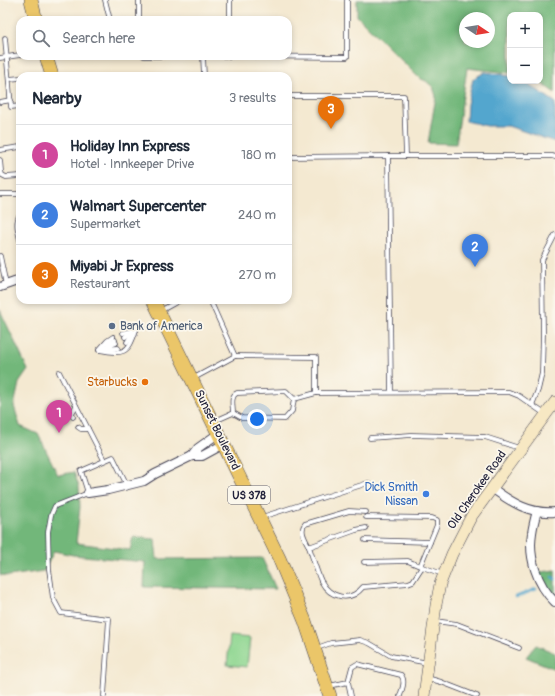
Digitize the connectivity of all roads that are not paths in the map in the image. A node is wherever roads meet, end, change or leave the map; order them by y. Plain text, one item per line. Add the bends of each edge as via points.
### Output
1 (30, 0) edge
2 (105, 0) edge
3 (139, 0) edge
4 (230, 0) edge
5 (347, 0) edge
6 (35, 16) edge
7 (109, 16) edge
8 (139, 16) edge
9 (230, 16) edge
10 (5, 38) dead end
11 (16, 56) edge
12 (7, 57) junction
13 (292, 57) edge
14 (0, 58) edge
15 (47, 60) edge
16 (203, 60) edge
17 (51, 72) edge
18 (204, 72) edge
19 (16, 78) edge
20 (9, 79) junction
21 (292, 96) edge
22 (10, 100) junction
23 (0, 102) edge
24 (16, 106) edge
25 (16, 148) edge
26 (0, 150) edge
27 (388, 156) junction
28 (406, 156) junction
29 (292, 157) edge
30 (555, 157) edge
31 (0, 160) edge
32 (16, 176) edge
33 (0, 194) edge
34 (16, 194) edge
35 (555, 235) edge
36 (0, 256) edge
37 (16, 281) edge
38 (3, 286) edge
39 (212, 304) edge
40 (156, 306) edge
41 (125, 337) dead end
42 (99, 350) junction
43 (235, 356) junction
44 (59, 372) dead end
45 (192, 379) junction
46 (391, 392) junction
47 (316, 393) junction
48 (294, 399) junction
49 (555, 402) edge
50 (532, 404) junction
51 (76, 406) junction
52 (233, 413) junction
53 (546, 414) junction
54 (73, 417) dead end
55 (78, 427) dead end
56 (88, 429) junction
57 (219, 433) junction
58 (370, 438) dead end
59 (522, 448) junction
60 (192, 456) junction
61 (104, 460) junction
62 (368, 483) dead end
63 (127, 485) junction
64 (492, 488) junction
65 (88, 493) junction
66 (537, 511) junction
67 (366, 512) dead end
68 (555, 512) edge
69 (366, 517) dead end
70 (260, 518) junction
71 (366, 528) dead end
72 (365, 540) dead end
73 (430, 542) junction
74 (309, 547) junction
75 (364, 562) dead end
76 (422, 567) junction
77 (444, 574) junction
78 (555, 602) edge
79 (434, 620) junction
80 (519, 648) dead end
81 (314, 649) junction
82 (429, 663) junction
83 (426, 678) junction
84 (348, 682) junction
85 (328, 691) edge
86 (104, 696) edge
87 (351, 696) edge
88 (400, 696) edge
89 (424, 696) edge
90 (477, 696) edge

1 - 6 main road
2 - 7 lane
3 - 8 lane
4 - 9 lane
5 - 13 lane via 347,57
10 - 12 lane
11 - 12 lane
12 - 14 lane
12 - 20 lane
15 - 17 main road
16 - 18 lane
19 - 20 lane
20 - 22 lane
21 - 28 lane via 404,96
22 - 23 lane
22 - 24 lane via 11,106
25 - 26 lane
27 - 28 lane
27 - 29 lane
27 - 46 lane
28 - 30 lane
31 - 32 lane via 2,175
33 - 34 lane
35 - 50 lane via 542,260 542,373
36 - 38 lane
37 - 38 street
39 - 43 lane
40 - 45 main road, Sunset Boulevard / US 378
41 - 42 lane via 136,330 128,348 118,353
42 - 42 lane via 116,342
43 - 45 lane
43 - 47 lane via 316,357
44 - 51 lane
45 - 57 main road, Sunset Boulevard / US 378
46 - 47 lane
46 - 50 lane via 509,392
47 - 48 lane
48 - 52 lane via 292,412 286,419 242,418
48 - 52 lane via 286,391 238,393 232,398
49 - 53 street, Old Cherokee Road
50 - 53 lane
51 - 54 lane via 72,413
51 - 56 lane
52 - 57 lane
53 - 59 street, Old Cherokee Road
55 - 56 lane
56 - 61 lane
57 - 60 street via 198,448
57 - 60 street via 202,456
57 - 70 main road, Sunset Boulevard / US 378
58 - 59 lane via 410,435 485,437
59 - 64 street, Old Cherokee Road
60 - 63 street via 144,481
61 - 63 lane via 112,456
61 - 65 lane via 81,470
62 - 70 lane
63 - 65 street
64 - 66 street via 516,504
64 - 77 street, Old Cherokee Road via 458,539
65 - 86 lane via 55,506 48,532 49,569 53,598 62,613 110,619
66 - 68 street
66 - 78 street via 530,550 540,582
67 - 74 lane via 349,511 305,524 302,532
69 - 73 lane via 432,518 437,520 437,525
70 - 81 main road, Sunset Boulevard / US 378 via 290,583
71 - 74 lane
72 - 73 lane
73 - 76 lane
74 - 76 lane via 322,582 339,597 354,595 362,587 408,583 413,581
75 - 76 lane via 408,562
76 - 77 lane
77 - 79 street, Old Cherokee Road
79 - 80 lane via 457,624
79 - 82 street, Old Cherokee Road
81 - 82 lane via 330,643 360,640 391,656
81 - 85 main road, Sunset Boulevard / US 378
82 - 83 street, Old Cherokee Road
83 - 89 street, Old Cherokee Road
83 - 90 lane
84 - 85 lane
84 - 87 lane
84 - 88 lane via 352,667 357,664 401,675 404,681

